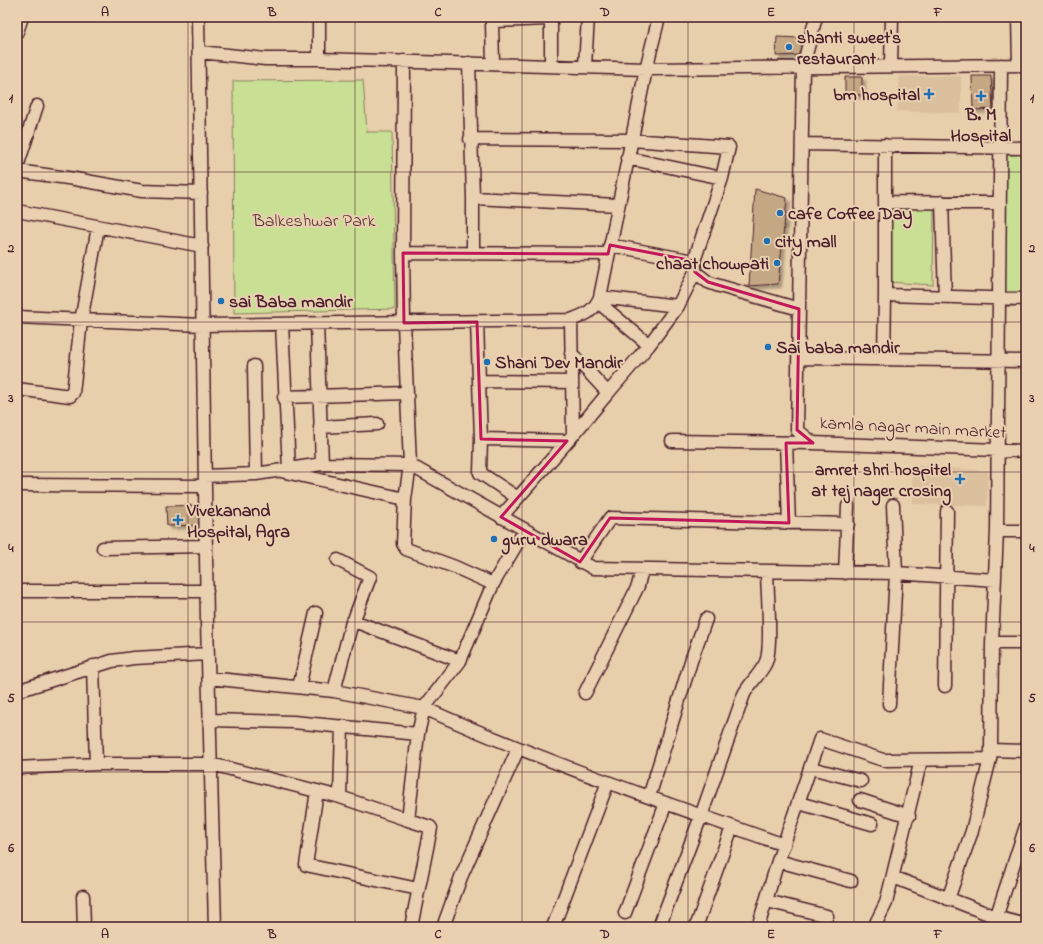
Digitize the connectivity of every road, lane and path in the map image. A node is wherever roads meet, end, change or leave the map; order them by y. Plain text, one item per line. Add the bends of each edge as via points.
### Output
1 (22, 17) edge
2 (198, 17) edge
3 (319, 17) edge
4 (588, 17) edge
5 (659, 17) edge
6 (816, 17) edge
7 (892, 17) edge
8 (1018, 17) edge
9 (17, 32) edge
10 (200, 52) junction
11 (319, 59) junction
12 (404, 61) junction
13 (469, 64) junction
14 (493, 64) junction
15 (551, 65) junction
16 (1001, 65) junction
17 (1022, 65) edge
18 (585, 66) junction
19 (803, 66) junction
20 (891, 66) junction
21 (646, 69) junction
22 (37, 106) dead end
23 (470, 139) junction
24 (631, 140) junction
25 (802, 144) junction
26 (885, 145) junction
27 (1000, 148) junction
28 (1026, 148) edge
29 (628, 158) junction
30 (17, 167) edge
31 (17, 172) edge
32 (722, 178) junction
33 (201, 194) junction
34 (473, 198) junction
35 (885, 202) junction
36 (942, 202) junction
37 (1000, 202) junction
38 (618, 205) junction
39 (17, 211) edge
40 (98, 227) junction
41 (202, 246) junction
42 (609, 250) junction
43 (403, 253) junction
44 (473, 254) junction
45 (695, 266) junction
46 (885, 295) junction
47 (945, 297) junction
48 (999, 298) junction
49 (1026, 299) edge
50 (599, 300) junction
51 (678, 306) junction
52 (799, 309) junction
53 (17, 317) edge
54 (571, 320) junction
55 (81, 321) junction
56 (477, 322) junction
57 (404, 323) junction
58 (282, 324) junction
59 (317, 324) junction
60 (202, 325) junction
61 (649, 345) junction
62 (571, 353) junction
63 (798, 358) junction
64 (884, 359) junction
65 (998, 360) junction
66 (1026, 361) edge
67 (254, 366) dead end
68 (479, 381) junction
69 (572, 382) junction
70 (17, 389) edge
71 (407, 393) junction
72 (608, 393) junction
73 (319, 395) junction
74 (284, 397) junction
75 (377, 424) dead end
76 (320, 427) junction
77 (570, 438) junction
78 (481, 440) junction
79 (672, 441) dead end
80 (786, 443) junction
81 (813, 443) junction
82 (997, 449) junction
83 (1026, 451) edge
84 (322, 464) junction
85 (410, 465) junction
86 (285, 470) junction
87 (256, 474) junction
88 (205, 481) junction
89 (17, 485) edge
90 (518, 498) junction
91 (405, 499) junction
92 (893, 505) dead end
93 (848, 506) dead end
94 (948, 511) dead end
95 (501, 517) junction
96 (789, 522) junction
97 (848, 524) junction
98 (525, 530) junction
99 (997, 531) junction
100 (1026, 531) edge
101 (206, 546) junction
102 (103, 548) dead end
103 (338, 560) dead end
104 (580, 562) junction
105 (642, 569) junction
106 (767, 572) junction
107 (896, 573) junction
108 (845, 574) junction
109 (948, 578) junction
110 (995, 580) junction
111 (494, 584) junction
112 (17, 591) edge
113 (207, 591) junction
114 (316, 612) dead end
115 (706, 619) dead end
116 (353, 622) junction
117 (992, 643) junction
118 (1026, 644) edge
119 (208, 654) junction
120 (460, 661) junction
121 (93, 666) junction
122 (209, 678) junction
123 (945, 686) dead end
124 (299, 687) junction
125 (17, 691) edge
126 (334, 691) junction
127 (585, 693) dead end
128 (889, 704) dead end
129 (424, 708) junction
130 (209, 720) junction
131 (342, 726) junction
132 (418, 734) junction
133 (518, 749) junction
134 (1026, 751) edge
135 (990, 755) junction
136 (920, 760) junction
137 (96, 764) junction
138 (211, 764) junction
139 (17, 768) edge
140 (811, 768) junction
141 (861, 781) dead end
142 (608, 782) junction
143 (317, 791) junction
144 (340, 796) junction
145 (650, 797) junction
146 (860, 800) dead end
147 (666, 803) junction
148 (799, 803) junction
149 (701, 816) junction
150 (908, 816) junction
151 (408, 820) junction
152 (872, 824) dead end
153 (1026, 826) edge
154 (732, 827) junction
155 (784, 845) junction
156 (778, 861) junction
157 (893, 877) junction
158 (851, 881) dead end
159 (418, 889) junction
160 (83, 896) dead end
161 (948, 899) junction
162 (767, 902) junction
163 (625, 913) dead end
164 (827, 916) dead end
165 (994, 922) edge
166 (1026, 925) edge
167 (84, 927) edge
168 (215, 927) edge
169 (411, 927) edge
170 (443, 927) edge
171 (554, 927) edge
172 (659, 927) edge
173 (696, 927) edge
174 (758, 927) edge
175 (874, 927) edge

1 - 9 street
2 - 10 street
3 - 11 street
4 - 18 street
5 - 21 street
6 - 19 street
7 - 20 street
8 - 17 street
10 - 11 street via 265,59
10 - 33 street
11 - 12 street
12 - 13 street
12 - 43 street
13 - 14 street
13 - 23 street
14 - 15 street
14 - 15 street via 494,21 547,18 551,22
15 - 18 street
16 - 17 street
16 - 20 street
16 - 27 street
18 - 21 street
19 - 20 street
19 - 21 street
19 - 25 street
21 - 24 street
22 - 30 street
23 - 24 street
23 - 34 street
24 - 29 street
24 - 32 street via 728,147
25 - 26 street
25 - 52 street
26 - 27 street
26 - 35 street
27 - 28 street
27 - 37 street
29 - 32 street
29 - 38 street
31 - 33 street via 142,191
32 - 45 street
33 - 41 street
34 - 38 street
34 - 44 street
35 - 36 street
35 - 46 street
36 - 37 street
36 - 47 street
37 - 48 street
38 - 42 street
39 - 40 street
40 - 41 street
40 - 55 street
41 - 60 street
42 - 44 street
42 - 45 street
42 - 50 street
43 - 44 street
43 - 57 street
45 - 51 street
45 - 52 street via 708,282
46 - 47 street
46 - 64 street
47 - 48 street
48 - 49 street
48 - 65 street
50 - 51 street
50 - 54 street via 588,314
50 - 61 street
51 - 61 street
52 - 63 street
53 - 55 street
54 - 56 street
54 - 62 street
55 - 60 street
55 - 70 street via 72,395
56 - 57 street
56 - 68 street
57 - 59 street
57 - 71 street
58 - 59 street
58 - 60 street
58 - 74 street
59 - 73 street
60 - 88 street
61 - 72 street
62 - 69 street
62 - 72 street
63 - 64 street
63 - 81 street, kamla nagar main market via 797,430
64 - 65 street
65 - 66 street
65 - 82 street
67 - 87 street
68 - 69 street
68 - 78 street
69 - 77 street
71 - 73 street
71 - 85 street
72 - 77 street
73 - 74 street
73 - 76 street
74 - 86 street
75 - 76 street
76 - 84 street
77 - 78 street
77 - 90 street
78 - 90 street via 480,473
79 - 80 street
80 - 81 street
80 - 96 street
81 - 82 street, kamla nagar main market
82 - 83 street, kamla nagar main market
82 - 99 street
84 - 85 street
84 - 86 street
85 - 91 street
85 - 95 street
86 - 87 street
86 - 91 street
87 - 88 street
88 - 89 street
88 - 101 street
90 - 95 street
91 - 111 street via 403,544 406,549
92 - 107 street
93 - 97 street
94 - 109 street
95 - 98 street
96 - 97 street
96 - 104 street via 610,518
97 - 108 street
98 - 104 street
98 - 111 street
99 - 100 street
99 - 110 street
101 - 102 street
101 - 113 street
103 - 116 street via 370,577
104 - 105 street via 596,569
105 - 106 street
105 - 127 street via 638,586
106 - 108 street
106 - 149 street via 768,656 766,663 744,694
107 - 108 street
107 - 109 street
107 - 128 street
109 - 110 street
109 - 123 street
110 - 117 street
111 - 120 street
112 - 113 street
113 - 119 street
114 - 124 street
115 - 145 street
116 - 120 street
116 - 126 street
117 - 118 street
117 - 135 street
119 - 121 street via 134,658
119 - 122 street
120 - 129 street
121 - 125 street
121 - 137 street
122 - 124 street
122 - 130 street
124 - 126 street
126 - 129 street
129 - 132 street
129 - 133 street
130 - 131 street
130 - 138 street
131 - 132 street
131 - 144 street
132 - 151 street
133 - 142 street
133 - 170 street via 461,877
134 - 135 street
135 - 136 street
135 - 161 street via 972,831
136 - 140 street via 883,760 820,739
136 - 150 street
137 - 138 street
137 - 139 street
138 - 143 street
138 - 168 street
140 - 141 street
140 - 148 street
142 - 145 street
142 - 171 street
143 - 144 street
143 - 159 street via 306,865
144 - 151 street
145 - 147 street
146 - 150 street
147 - 149 street
147 - 163 street
148 - 152 street
148 - 155 street
149 - 154 street
149 - 172 street
150 - 157 street
151 - 159 street via 431,828
153 - 165 street
154 - 155 street
154 - 173 street
155 - 156 street
156 - 158 street
156 - 162 street
157 - 161 street
157 - 175 street via 886,904
159 - 169 street
160 - 167 street
161 - 165 street
162 - 164 street
162 - 174 street
165 - 166 street

